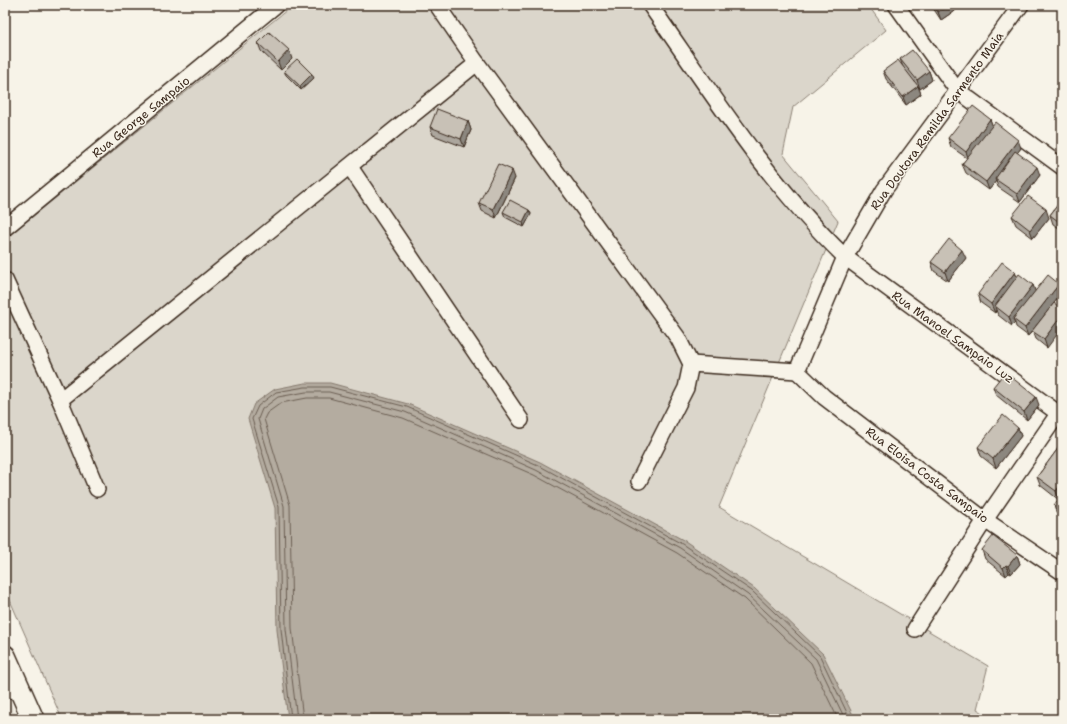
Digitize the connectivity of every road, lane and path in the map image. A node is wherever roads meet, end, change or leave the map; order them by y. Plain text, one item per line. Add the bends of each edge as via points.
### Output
1 (276, 5) edge
2 (437, 5) edge
3 (650, 5) edge
4 (896, 5) edge
5 (1021, 5) edge
6 (477, 63) junction
7 (957, 90) junction
8 (350, 167) junction
9 (1062, 167) edge
10 (5, 228) edge
11 (845, 257) junction
12 (5, 280) edge
13 (691, 364) junction
14 (797, 371) junction
15 (60, 400) junction
16 (1060, 415) edge
17 (521, 420) dead end
18 (639, 481) dead end
19 (97, 489) dead end
20 (986, 520) junction
21 (1062, 572) edge
22 (915, 629) dead end
23 (5, 656) edge
24 (13, 690) edge
25 (33, 719) edge

1 - 10 street, Rua George Sampaio
2 - 6 street
3 - 11 street, Rua Manoel Sampaio Luz via 755,154 816,229
4 - 7 street
5 - 7 street, Rua Doutora Remilda Sarmento Maia
6 - 8 street
6 - 13 street via 678,338
7 - 9 street
7 - 11 street, Rua Doutora Remilda Sarmento Maia via 884,190
8 - 15 street
8 - 17 street
11 - 14 street, Rua Doutora Remilda Sarmento Maia
11 - 16 street, Rua Manoel Sampaio Luz
12 - 15 street
13 - 14 street
13 - 18 street via 686,388
14 - 20 street, Rua Eloisa Costa Sampaio via 824,397
15 - 19 street
16 - 20 street
20 - 21 street, Rua Eloisa Costa Sampaio
20 - 22 street
23 - 24 main road
24 - 25 main road

